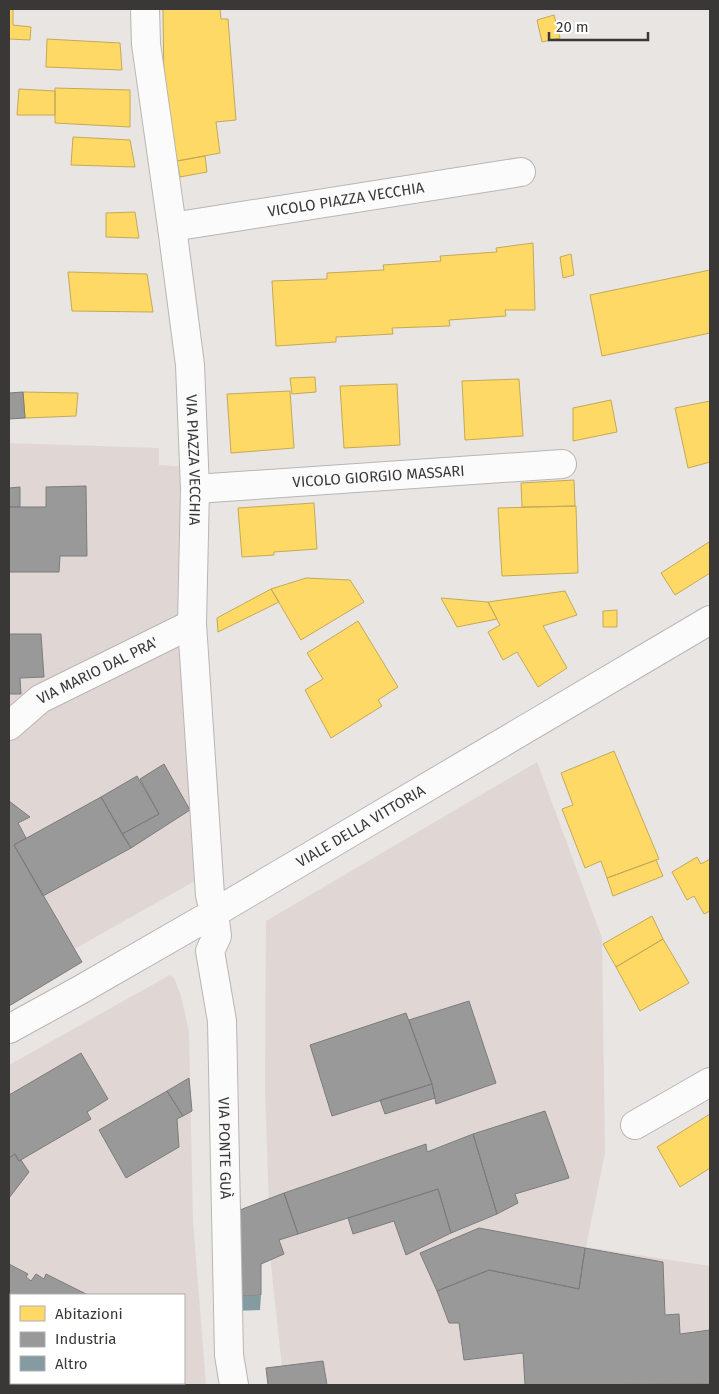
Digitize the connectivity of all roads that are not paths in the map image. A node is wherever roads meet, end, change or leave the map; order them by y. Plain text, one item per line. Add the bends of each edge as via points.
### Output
1 (145, 9) edge
2 (521, 172) dead end
3 (172, 227) junction
4 (562, 464) dead end
5 (196, 489) junction
6 (710, 620) edge
7 (192, 624) junction
8 (9, 726) edge
9 (214, 913) junction
10 (9, 1029) edge
11 (710, 1082) edge
12 (634, 1125) dead end
13 (234, 1385) edge

1 - 3 street, VIA PIAZZA VECCHIA via 146,44
2 - 3 street, VICOLO PIAZZA VECCHIA
3 - 5 street, VIA PIAZZA VECCHIA via 190,365
4 - 5 street, VICOLO GIORGIO MASSARI
5 - 7 street, VIA PIAZZA VECCHIA
6 - 9 street, VIALE DELLA VITTORIA
7 - 8 street, VIA MARIO DAL PRA' via 40,699
7 - 9 street, VIA PIAZZA VECCHIA via 210,896
9 - 10 street, VIALE DELLA VITTORIA
9 - 13 street, VIA PONTE GUÀ via 217,936 210,951 222,1022 229,1355
11 - 12 street

